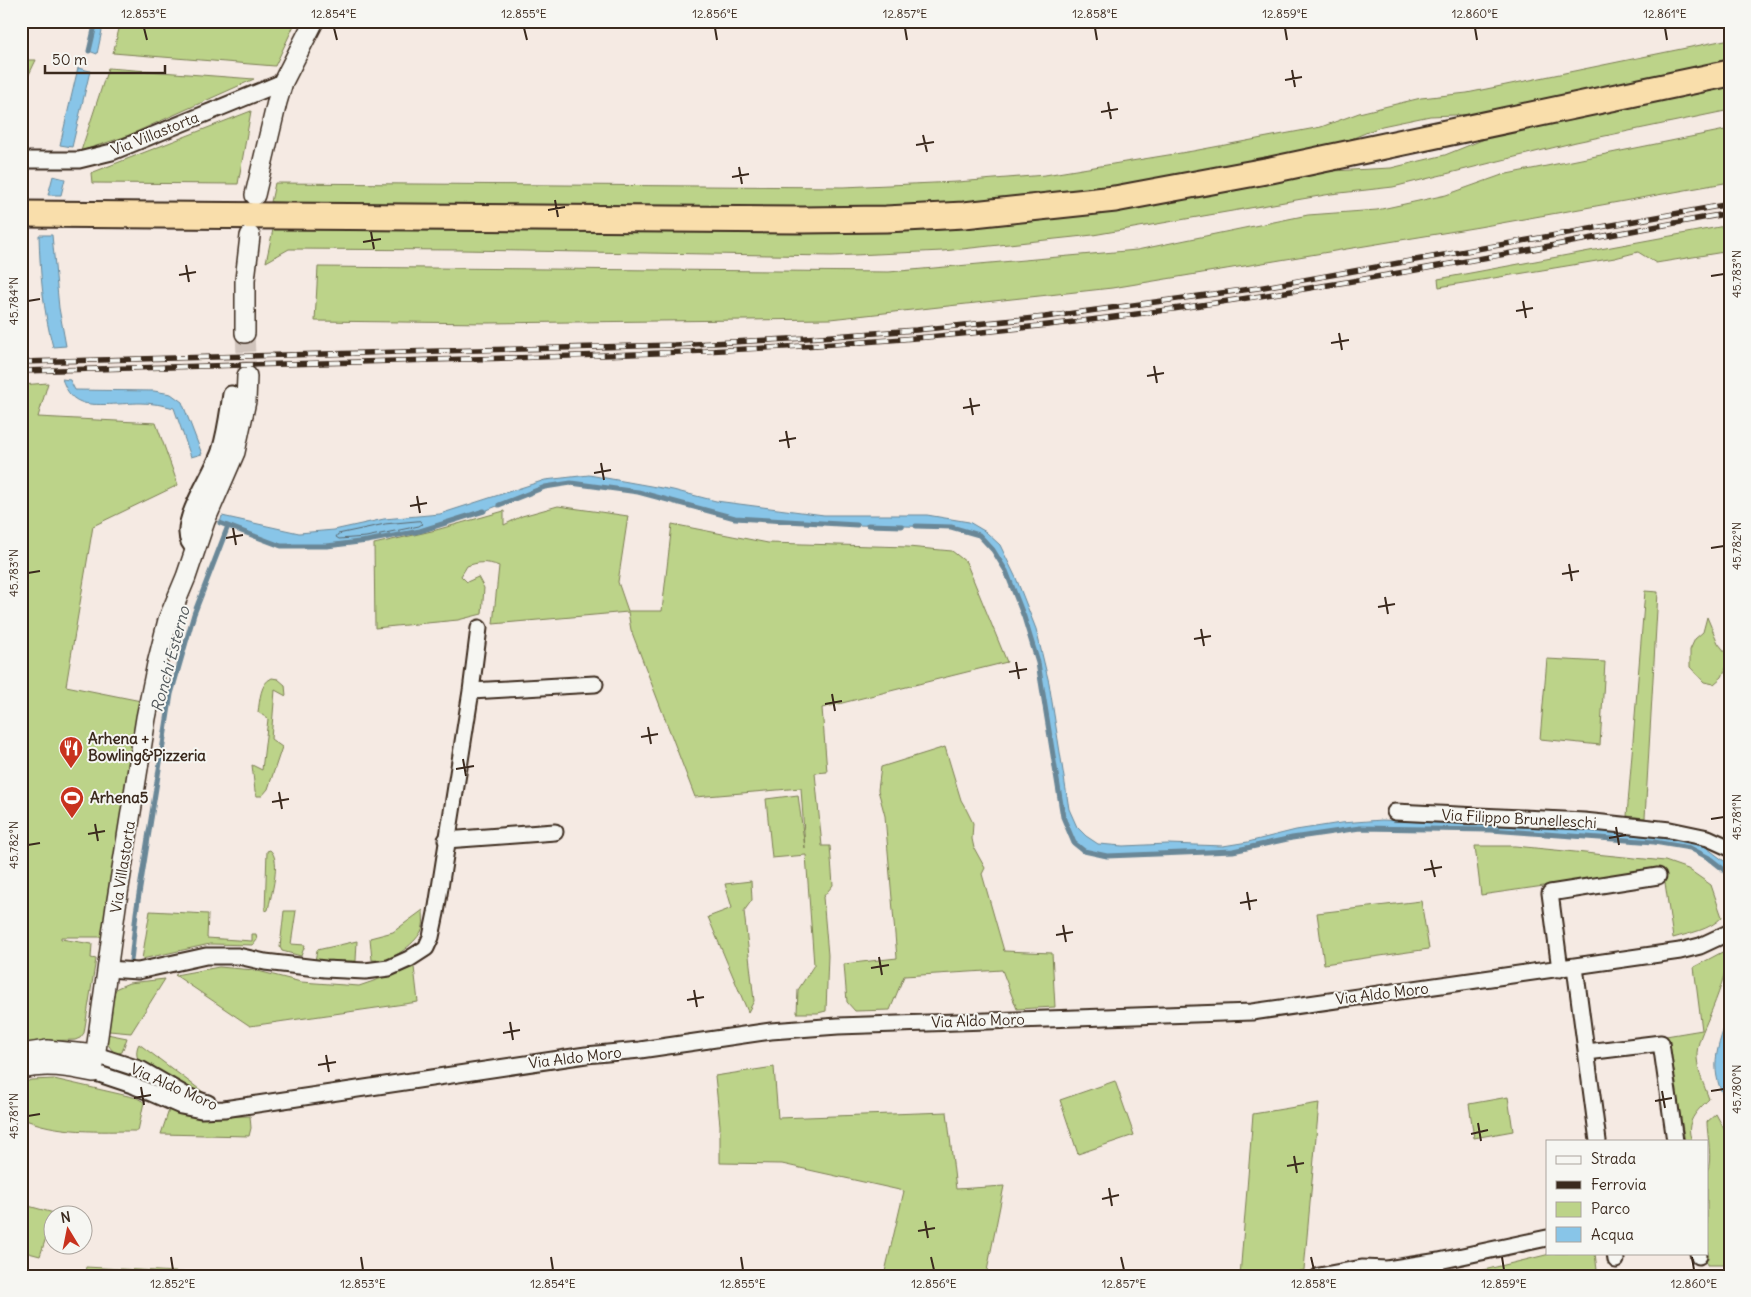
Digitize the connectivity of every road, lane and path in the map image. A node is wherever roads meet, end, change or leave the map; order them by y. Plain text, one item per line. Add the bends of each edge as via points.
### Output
1 (314, 21) edge
2 (1730, 73) edge
3 (283, 82) junction
4 (21, 160) edge
5 (255, 195) dead end
6 (21, 214) edge
7 (250, 236) dead end
8 (245, 333) tunnel mouth
9 (247, 376) tunnel mouth
10 (231, 394) dead end
11 (195, 550) junction
12 (479, 628) dead end
13 (595, 684) dead end
14 (471, 691) junction
15 (1395, 812) dead end
16 (555, 832) dead end
17 (446, 840) junction
18 (1730, 848) edge
19 (1658, 876) dead end
20 (1729, 932) edge
21 (1568, 968) junction
22 (107, 969) junction
23 (1587, 1052) junction
24 (21, 1054) edge
25 (94, 1063) junction
26 (30, 1067) edge
27 (224, 1109) junction
28 (1598, 1140) edge
29 (1675, 1140) edge
30 (1546, 1238) edge
31 (1319, 1276) edge

1 - 3 street
2 - 6 highway via 1270,170 1115,199 964,215 803,220
3 - 4 street, Via Villastorta via 112,152 79,160
3 - 5 street
7 - 8 street via 245,280
9 - 11 street, Via Villastorta via 235,452
10 - 11 street via 220,452 188,520 186,534
11 - 22 street, Via Villastorta via 168,620 157,664
12 - 14 street
13 - 14 street
14 - 17 street
15 - 18 street, Via Filippo Brunelleschi via 1603,823 1670,830 1708,838
16 - 17 street
17 - 22 street via 431,937 426,948 388,968 364,971 325,969 238,956 206,956 138,971
19 - 21 street via 1550,894
20 - 21 street, Via Aldo Moro via 1700,946 1680,951
21 - 23 street
21 - 27 street, Via Aldo Moro via 1252,1012 771,1031
22 - 25 street, Via Villastorta
23 - 28 street
23 - 29 street via 1661,1043
24 - 25 street, Via Aldo Moro via 47,1050
25 - 26 street via 47,1058
25 - 27 street, Via Aldo Moro via 142,1070 187,1096
25 - 27 street, Via Aldo Moro via 125,1073 136,1086 181,1106 201,1110
30 - 31 street via 1439,1261 1387,1269 1362,1268

